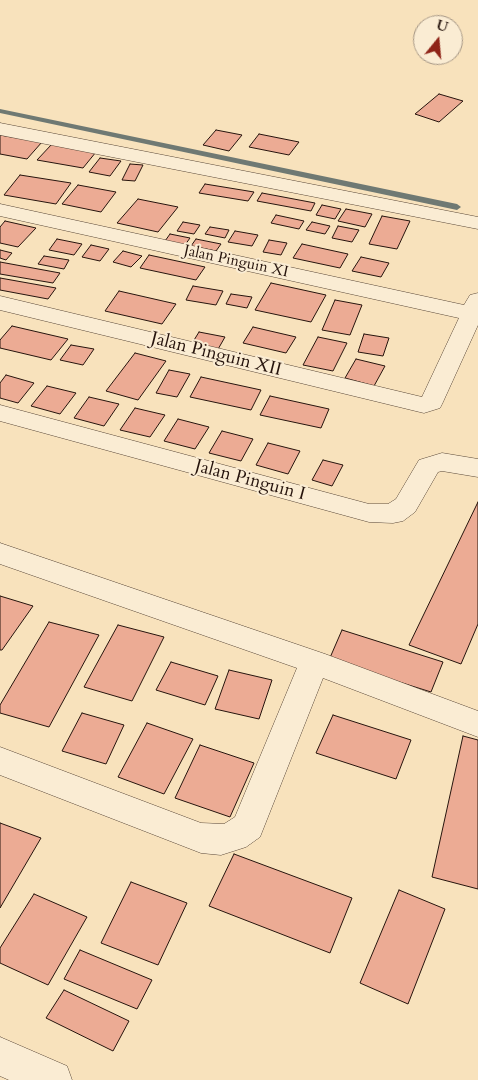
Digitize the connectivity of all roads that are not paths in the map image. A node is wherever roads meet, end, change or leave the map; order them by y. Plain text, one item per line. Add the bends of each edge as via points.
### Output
1 (0, 129) edge
2 (0, 210) edge
3 (478, 223) edge
4 (0, 303) edge
5 (475, 307) edge
6 (0, 413) edge
7 (478, 468) edge
8 (0, 553) edge
9 (314, 662) junction
10 (478, 724) edge
11 (0, 761) edge
12 (0, 1056) edge
13 (53, 1080) edge

1 - 3 street
2 - 5 street, Jalan Pinguin XI
4 - 5 street, Jalan Pinguin XII via 424,405 431,402
6 - 7 street, Jalan Pinguin I via 368,513 393,514 406,505 428,466 442,462
8 - 9 street
9 - 10 street
9 - 11 street via 248,828 234,836 221,840 201,838
12 - 13 street

